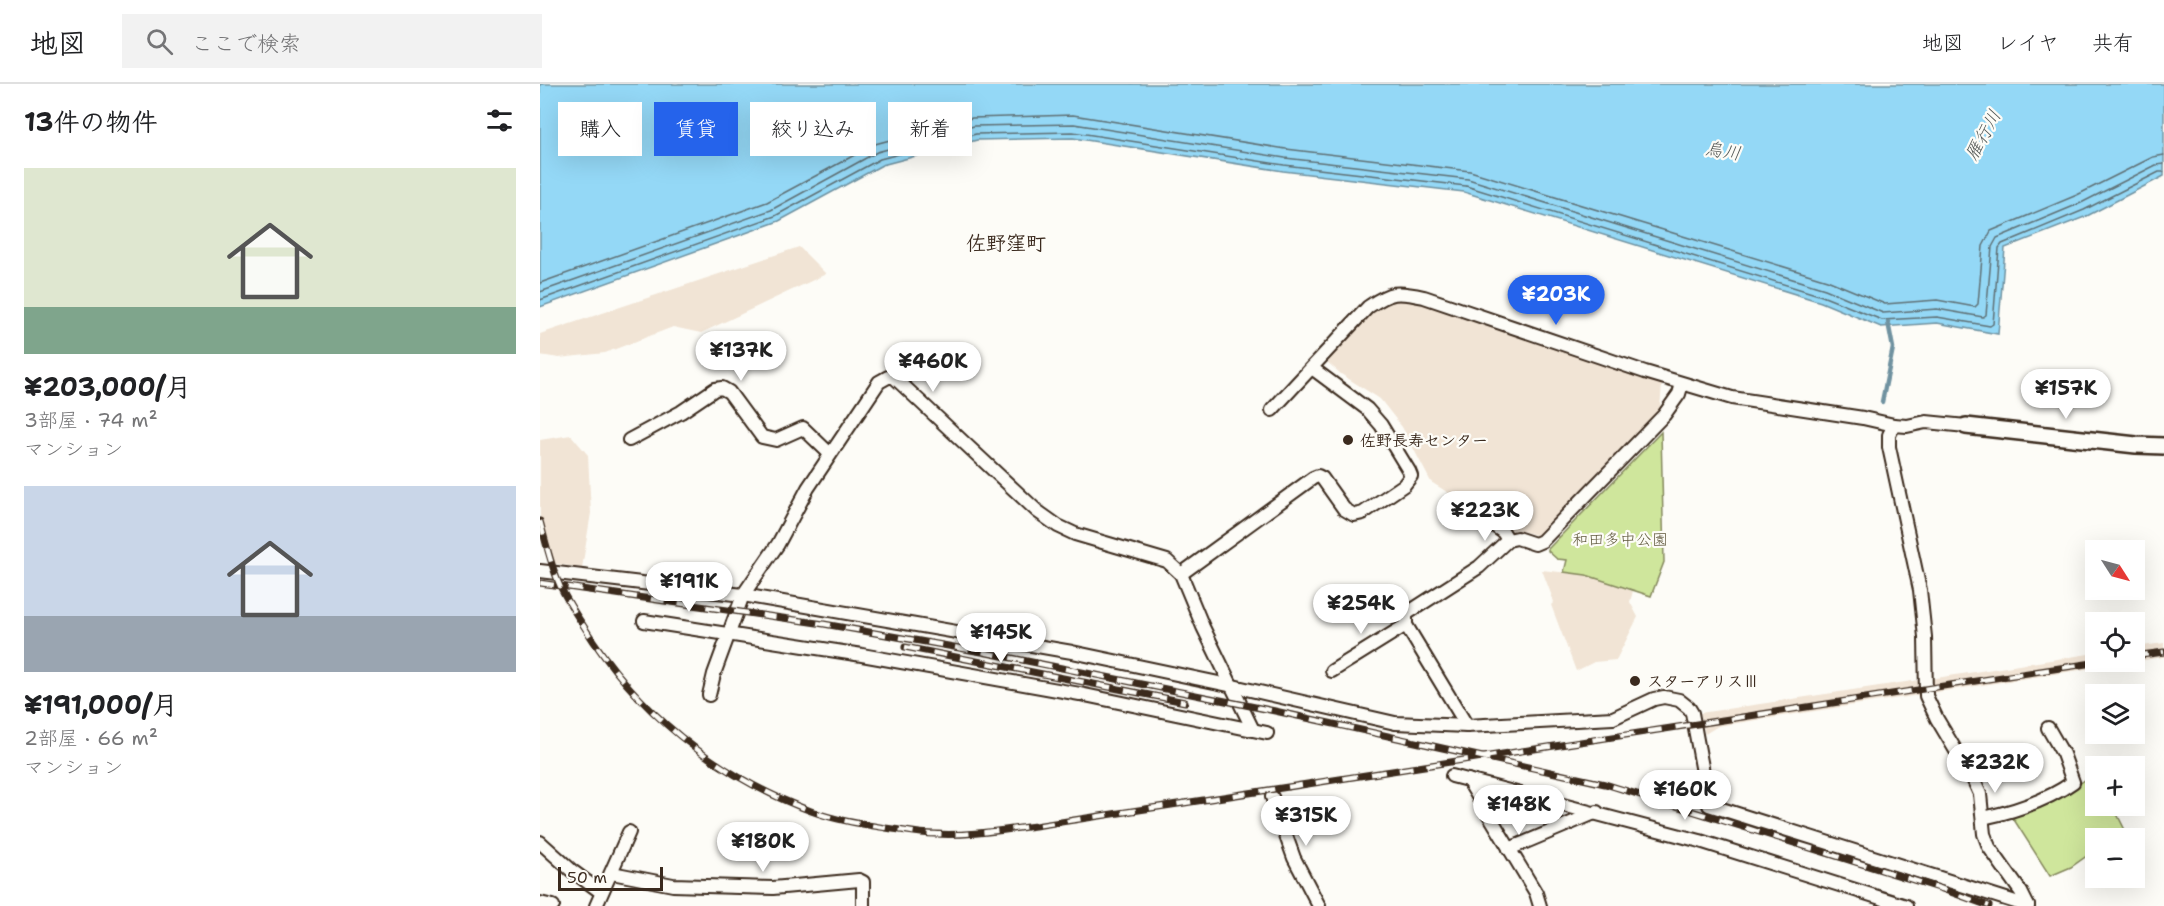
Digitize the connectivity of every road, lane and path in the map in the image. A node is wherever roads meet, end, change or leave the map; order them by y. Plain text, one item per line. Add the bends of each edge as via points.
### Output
1 (1312, 368) junction
2 (1682, 384) junction
3 (1272, 410) dead end
4 (1893, 425) junction
5 (1966, 426) joint
6 (629, 440) dead end
7 (2164, 446) edge
8 (831, 454) junction
9 (1482, 517) dead end
10 (1508, 540) junction
11 (540, 571) edge
12 (1181, 574) junction
13 (743, 596) junction
14 (644, 621) dead end
15 (1406, 625) junction
16 (729, 634) junction
17 (1332, 671) dead end
18 (1233, 686) junction
19 (709, 695) dead end
20 (1467, 726) junction
21 (2048, 729) dead end
22 (1253, 730) junction
23 (1267, 733) dead end
24 (1452, 776) dead end
25 (1468, 780) junction
26 (1272, 797) dead end
27 (1597, 812) junction
28 (1983, 818) junction
29 (629, 832) dead end
30 (540, 842) edge
31 (1509, 849) junction
32 (612, 873) junction
33 (601, 892) junction
34 (540, 903) edge
35 (553, 906) edge
36 (596, 906) edge
37 (863, 906) edge
38 (1319, 906) edge
39 (1540, 906) edge
40 (1906, 906) edge
41 (2028, 906) edge

1 - 2 street via 1368,307 1384,296 1402,292
1 - 3 street
1 - 12 street via 1381,425 1411,477 1363,513 1354,515 1344,509 1322,478 1312,478
2 - 4 street via 1742,400
2 - 10 street via 1671,408 1547,536 1535,544 1517,538
4 - 5 street via 1926,422
4 - 28 street via 1890,447 1923,612 1926,696 1974,781
5 - 7 street
6 - 8 street via 722,388 762,437 776,440 803,428
8 - 12 street via 879,382 894,377 1037,511 1058,526 1167,561
8 - 13 street
9 - 10 street
10 - 15 street via 1479,567 1406,614
11 - 13 street
12 - 18 street
13 - 16 street
13 - 18 street via 1072,652
14 - 16 street
15 - 17 street
15 - 20 street
16 - 19 street
16 - 22 street via 1080,694
18 - 20 street via 1395,723
18 - 22 street
20 - 41 street via 1613,718 1654,699 1673,698 1692,713 1709,805
21 - 28 street via 2073,782 2060,792 2011,812
22 - 23 street
24 - 25 street
25 - 27 street
25 - 31 street
26 - 38 street via 1294,858
27 - 31 street
27 - 40 street
28 - 41 street via 1989,847
29 - 32 street
30 - 33 street
31 - 39 street
32 - 33 street
32 - 37 street via 673,885 773,888 859,880 864,886
33 - 36 street
34 - 35 street

